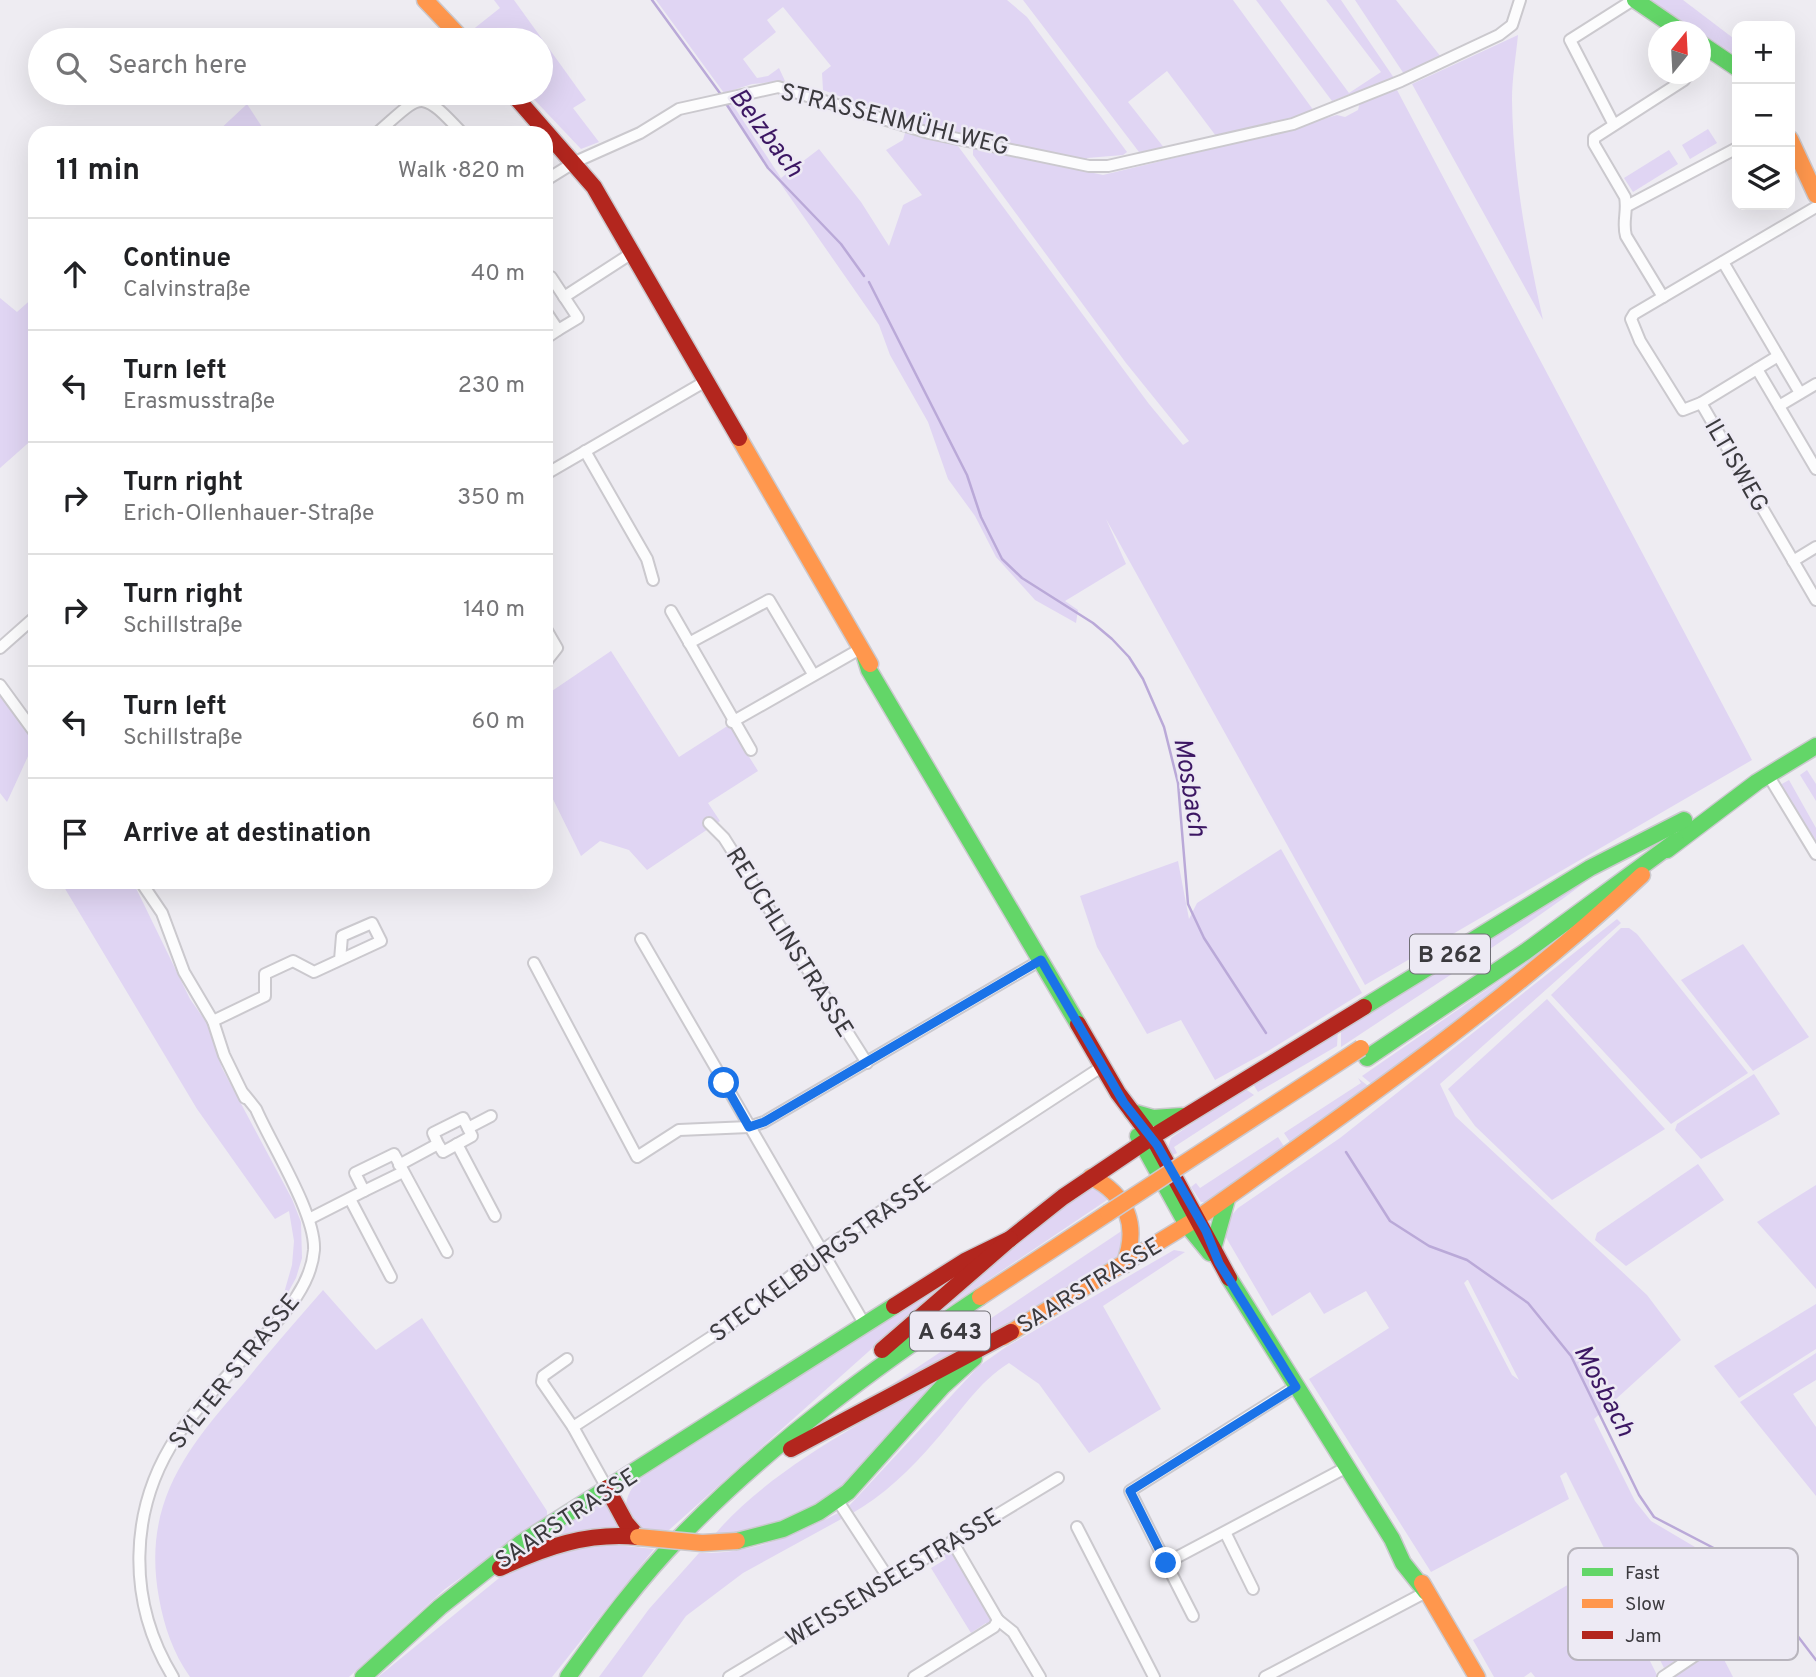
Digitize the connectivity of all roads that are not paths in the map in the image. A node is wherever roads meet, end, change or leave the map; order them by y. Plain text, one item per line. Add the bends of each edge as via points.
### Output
1 (425, 0) edge
2 (1520, 0) edge
3 (1634, 0) edge
4 (1666, 21) edge
5 (452, 28) edge
6 (1711, 52) edge
7 (1732, 65) edge
8 (1677, 84) edge
9 (409, 105) edge
10 (436, 105) edge
11 (523, 105) edge
12 (1614, 123) junction
13 (385, 126) edge
14 (455, 126) edge
15 (542, 126) edge
16 (553, 138) edge
17 (1794, 147) edge
18 (1732, 151) edge
19 (575, 162) junction
20 (553, 176) edge
21 (1816, 195) edge
22 (1627, 206) junction
23 (1816, 207) edge
24 (632, 253) junction
25 (1723, 262) junction
26 (553, 280) edge
27 (564, 297) junction
28 (1664, 297) junction
29 (553, 322) edge
30 (558, 330) junction
31 (553, 333) edge
32 (1778, 356) junction
33 (1756, 369) junction
34 (706, 380) junction
35 (1816, 384) edge
36 (1800, 393) junction
37 (1701, 403) junction
38 (1779, 406) junction
39 (585, 451) junction
40 (1816, 469) edge
41 (553, 470) edge
42 (1816, 547) edge
43 (1793, 561) junction
44 (653, 579) dead end
45 (1816, 600) edge
46 (671, 611) dead end
47 (28, 623) edge
48 (689, 643) junction
49 (0, 648) edge
50 (862, 652) junction
51 (813, 674) junction
52 (0, 685) edge
53 (28, 719) edge
54 (732, 722) junction
55 (1816, 734) edge
56 (1816, 746) edge
57 (751, 750) dead end
58 (1765, 772) junction
59 (709, 823) dead end
60 (1669, 838) junction
61 (1816, 854) edge
62 (1611, 872) joint
63 (145, 889) edge
64 (1573, 917) joint
65 (641, 939) dead end
66 (340, 960) dead end
67 (1041, 960) junction
68 (534, 963) dead end
69 (213, 1021) junction
70 (1364, 1053) junction
71 (867, 1063) junction
72 (1103, 1066) junction
73 (1128, 1107) junction
74 (1192, 1112) junction
75 (491, 1116) dead end
76 (749, 1127) junction
77 (468, 1128) junction
78 (1147, 1140) junction
79 (439, 1144) junction
80 (457, 1144) junction
81 (401, 1169) junction
82 (1091, 1177) junction
83 (364, 1191) junction
84 (349, 1199) junction
85 (1227, 1199) junction
86 (495, 1216) dead end
87 (1111, 1217) junction
88 (309, 1219) junction
89 (1193, 1221) junction
90 (1010, 1239) junction
91 (1154, 1247) junction
92 (447, 1252) dead end
93 (821, 1252) junction
94 (1212, 1253) junction
95 (1124, 1265) junction
96 (391, 1277) dead end
97 (865, 1325) junction
98 (1011, 1332) junction
99 (567, 1359) dead end
100 (1296, 1387) junction
101 (828, 1404) junction
102 (573, 1427) junction
103 (791, 1449) junction
104 (644, 1467) junction
105 (1347, 1467) junction
106 (1058, 1478) dead end
107 (607, 1488) junction
108 (838, 1502) junction
109 (616, 1507) junction
110 (1077, 1527) dead end
111 (1226, 1534) junction
112 (638, 1536) junction
113 (952, 1541) junction
114 (1166, 1563) junction
115 (888, 1579) junction
116 (473, 1580) junction
117 (1253, 1589) dead end
118 (1426, 1592) junction
119 (1193, 1616) dead end
120 (998, 1620) junction
121 (1689, 1660) edge
122 (932, 1665) junction
123 (173, 1677) edge
124 (363, 1677) edge
125 (568, 1677) edge
126 (582, 1677) edge
127 (729, 1677) edge
128 (914, 1677) edge
129 (939, 1677) edge
130 (1040, 1677) edge
131 (1154, 1677) edge
132 (1265, 1677) edge
133 (1477, 1677) edge
134 (1663, 1677) edge

1 - 5 main road
2 - 19 street, STRASSENMÜHLWEG via 1513,25 1499,35 1328,112 1254,135 1108,166 1088,166 929,133 784,87 679,109
3 - 4 main road
3 - 12 street via 1570,40
6 - 7 main road
8 - 12 street
9 - 13 street
10 - 14 street
11 - 15 main road
12 - 22 street via 1597,133 1594,144
16 - 19 main road
17 - 21 main road
18 - 22 street
19 - 20 street, STRASSENMÜHLWEG
19 - 24 main road
22 - 28 street via 1626,236
23 - 25 street
24 - 27 street
24 - 34 main road
25 - 28 street
25 - 32 street
26 - 27 street
27 - 30 street via 578,318
28 - 37 street, ILTISWEG via 1631,319 1632,326 1679,407 1688,410
29 - 30 street
30 - 31 street
32 - 33 street
32 - 36 street
33 - 37 street
33 - 38 street
34 - 39 street
34 - 50 main road
35 - 36 street
36 - 38 street
37 - 43 street, ILTISWEG
38 - 40 street
39 - 41 street
39 - 44 street via 647,559
42 - 43 street
43 - 45 street, ILTISWEG
46 - 48 street
47 - 49 street
48 - 51 street via 769,600
48 - 54 street
50 - 51 street
50 - 67 main road
51 - 54 street
52 - 53 street
54 - 57 street
55 - 58 main road, B 262
56 - 58 main road, B 262
58 - 60 main road, B 262
58 - 61 street
59 - 71 street, REUCHLINSTRASSE via 728,843
60 - 62 main road, B 262
60 - 64 main road, B 262
60 - 74 main road, B 262 via 1635,844 1599,863
60 - 85 main road, B 262 via 1614,903 1552,954 1376,1092
62 - 70 main road, A 643
63 - 69 street, SYLTER STRASSE
64 - 70 main road, A 643
65 - 76 street
66 - 69 street via 314,972 297,961 265,974 265,996
67 - 71 street
67 - 72 main road
68 - 76 street via 637,1157 679,1130
69 - 88 street, SYLTER STRASSE via 224,1055
70 - 87 main road, A 643, bridge
71 - 76 street
72 - 73 main road
72 - 93 street, STECKELBURGSTRASSE
73 - 74 main road, B 262 via 1166,1118
73 - 78 main road
74 - 78 main road, B 262
75 - 77 street
76 - 93 street
77 - 79 street via 463,1118 433,1133
77 - 80 street via 472,1136
78 - 82 main road, SAARSTRASSE
78 - 89 main road
79 - 80 street via 443,1152
79 - 81 street
80 - 86 street
81 - 83 street
81 - 83 street via 394,1154 355,1173
81 - 92 street
82 - 90 main road, SAARSTRASSE
82 - 95 main road via 1113,1190 1130,1215 1133,1239
83 - 84 street
84 - 88 street
84 - 96 street
85 - 89 main road, B 262
85 - 94 main road
87 - 101 main road, A 643 via 929,1331
87 - 103 main road, A 643
88 - 123 street, SYLTER STRASSE via 310,1266 304,1284 288,1310 178,1435 151,1486 141,1530 139,1579 150,1630
89 - 91 main road, SAARSTRASSE
89 - 94 main road
90 - 97 main road, SAARSTRASSE via 965,1261
90 - 101 main road via 868,1362
91 - 94 main road via 1183,1243
91 - 95 main road, SAARSTRASSE
93 - 97 street
93 - 102 street, STECKELBURGSTRASSE via 725,1328
94 - 100 main road
95 - 98 main road, SAARSTRASSE
97 - 104 main road, SAARSTRASSE
98 - 103 main road
98 - 108 main road, SAARSTRASSE via 958,1372 873,1470
99 - 102 street via 542,1379
100 - 105 main road
100 - 114 street via 1130,1491
101 - 125 main road, A 643 via 757,1462 673,1543 617,1608
102 - 107 street
103 - 126 main road, A 643 via 679,1553
104 - 107 main road, SAARSTRASSE
104 - 109 main road via 622,1487
105 - 111 street
105 - 118 main road via 1403,1563
106 - 113 street, WEISSENSEESTRASSE
107 - 109 main road
107 - 116 main road, SAARSTRASSE
108 - 112 main road, SAARSTRASSE, bridge via 776,1532 737,1541 702,1543
108 - 115 street
109 - 112 main road
110 - 131 street
111 - 114 street
111 - 117 street
112 - 116 main road, SAARSTRASSE via 602,1535 549,1545
113 - 115 street, WEISSENSEESTRASSE
113 - 120 street
114 - 119 street
115 - 127 street, WEISSENSEESTRASSE
116 - 124 main road, SAARSTRASSE
118 - 132 street
118 - 133 main road
120 - 122 street via 994,1627
120 - 130 street via 1013,1632
121 - 134 street
122 - 128 street
122 - 129 street

